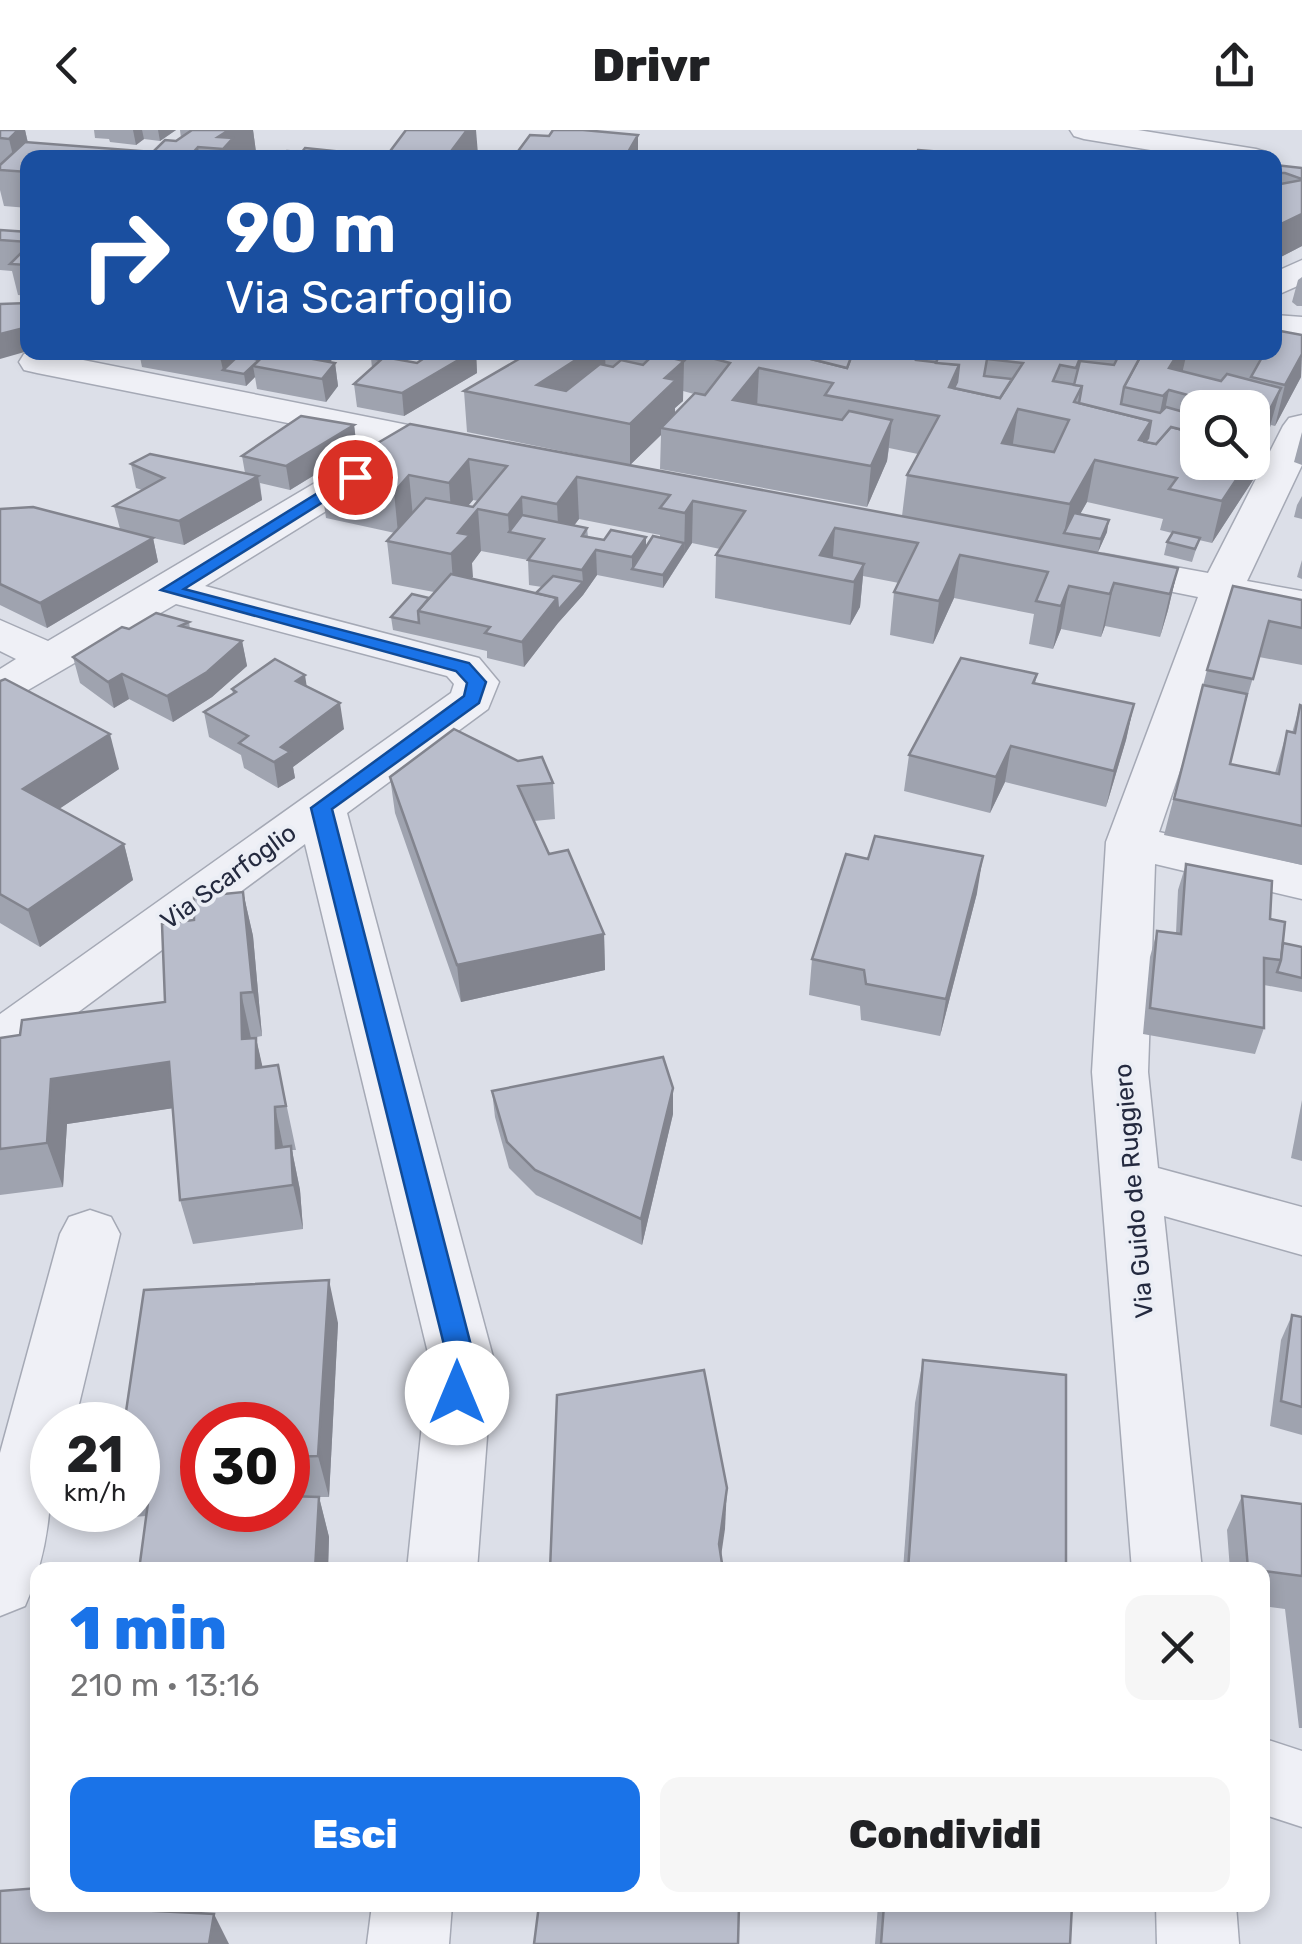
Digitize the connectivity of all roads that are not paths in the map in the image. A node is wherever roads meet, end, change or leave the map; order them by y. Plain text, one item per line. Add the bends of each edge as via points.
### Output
1 (1084, 130) edge
2 (1207, 150) edge
3 (42, 360) edge
4 (66, 360) edge
5 (0, 372) edge
6 (466, 410) edge
7 (1302, 426) edge
8 (417, 439) junction
9 (496, 453) edge
10 (1065, 559) edge
11 (1222, 588) junction
12 (170, 590) junction
13 (1302, 604) edge
14 (0, 633) edge
15 (48, 659) junction
16 (0, 688) edge
17 (321, 808) junction
18 (1132, 842) junction
19 (1302, 882) edge
20 (10, 1022) edge
21 (1130, 1183) junction
22 (1302, 1230) edge
23 (90, 1234) dead end
24 (443, 1562) edge
25 (1166, 1562) edge
26 (0, 1583) edge
27 (1270, 1779) edge
28 (1302, 1789) edge
29 (411, 1912) edge
30 (1196, 1912) edge
31 (408, 1944) edge
32 (1198, 1944) edge

1 - 2 street
3 - 5 street
4 - 8 street
6 - 8 street
7 - 11 street, Via Guido de Ruggiero
8 - 9 street
8 - 12 street
10 - 11 street
11 - 13 street
11 - 18 street, Via Guido de Ruggiero
12 - 15 street
12 - 17 street, Via Scarfoglio via 463,667 477,682 472,699
14 - 15 street
15 - 16 street
17 - 20 street, Via Scarfoglio
17 - 24 street via 460,1357
18 - 19 street
18 - 21 street, Via Guido de Ruggiero via 1120,1072
21 - 22 street
21 - 25 street, Via Guido de Ruggiero
23 - 26 street
27 - 28 street
29 - 31 street
30 - 32 street

